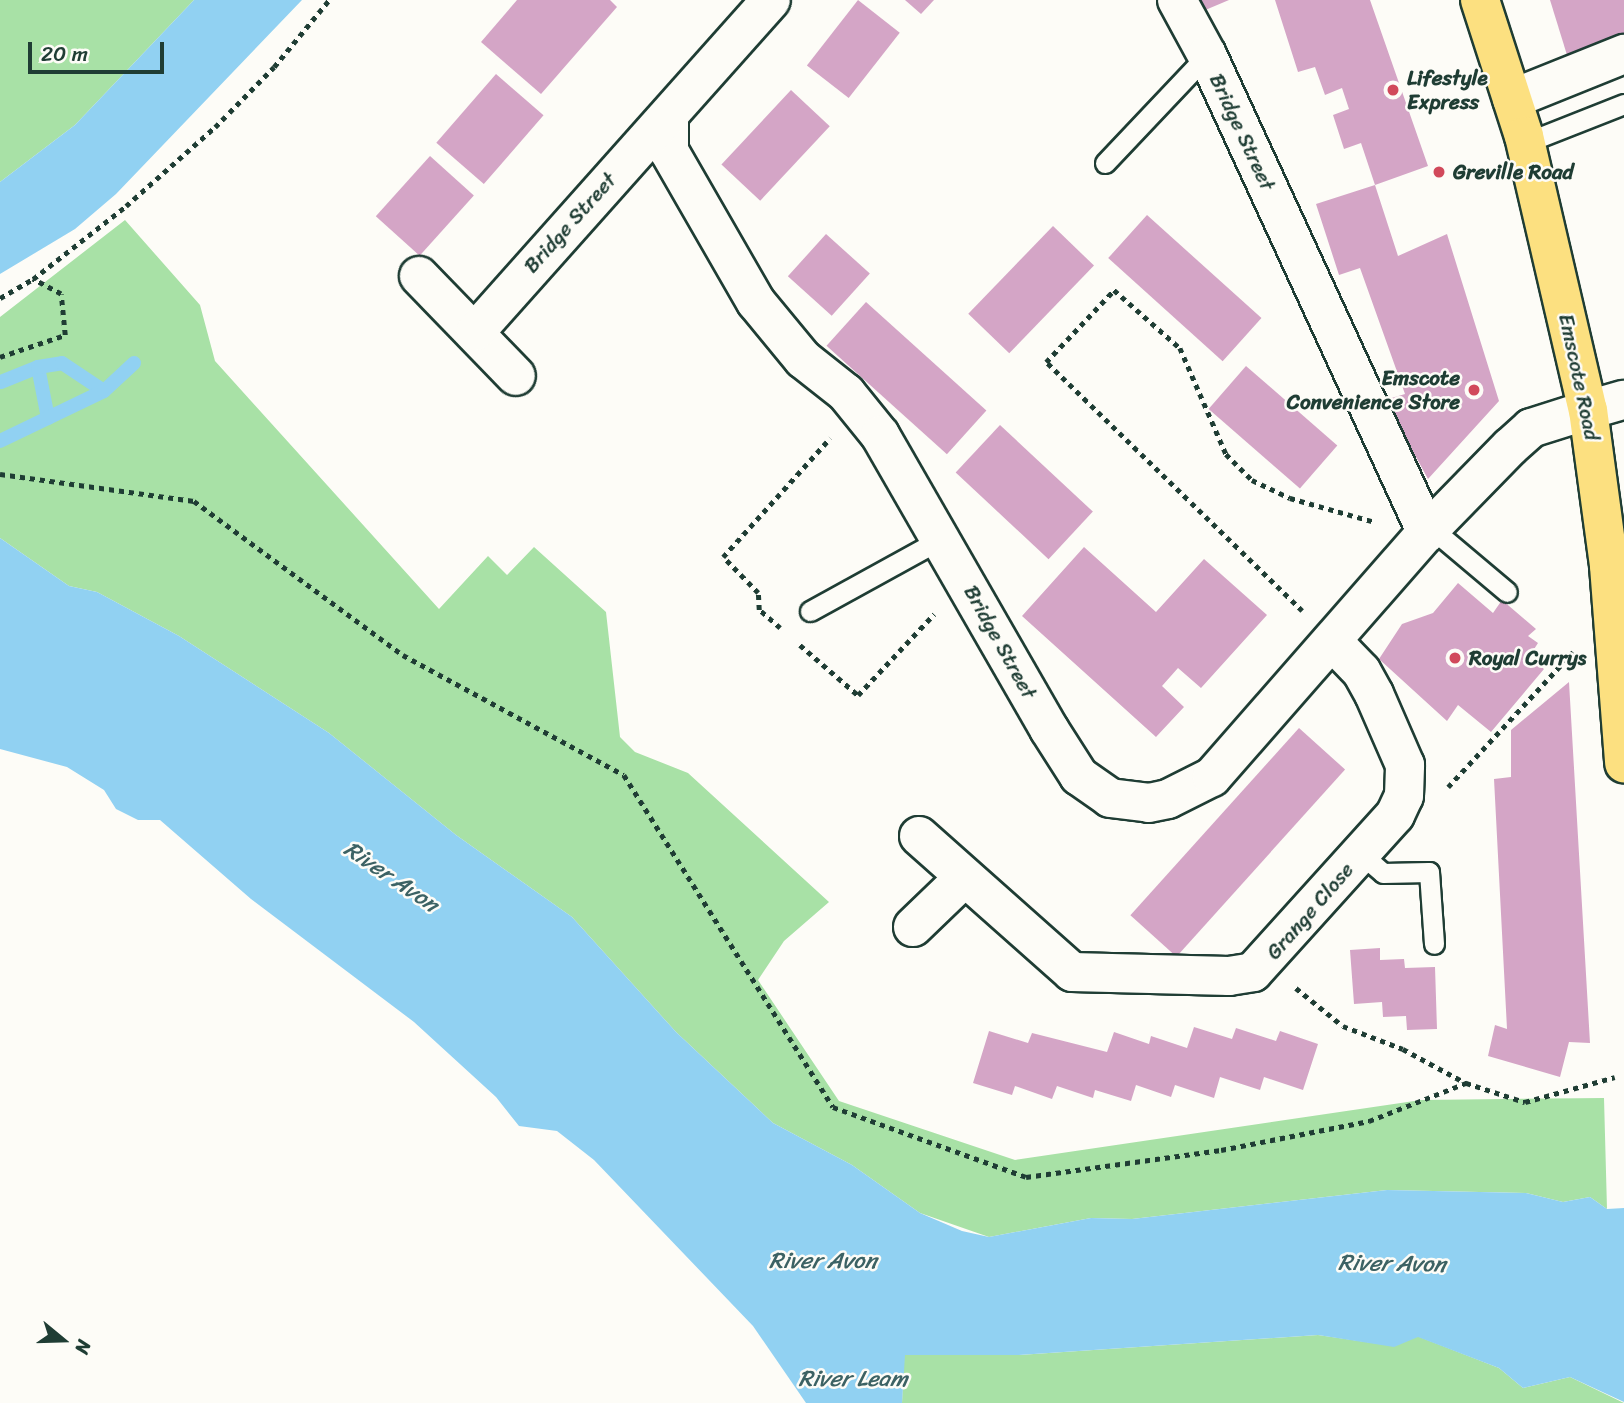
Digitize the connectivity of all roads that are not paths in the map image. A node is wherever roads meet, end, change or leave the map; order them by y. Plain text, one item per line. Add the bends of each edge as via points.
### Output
1 (771, 0) edge
2 (1177, 0) edge
3 (1480, 0) edge
4 (1624, 54) edge
5 (1207, 55) junction
6 (1512, 99) junction
7 (1624, 104) edge
8 (669, 119) junction
9 (1525, 143) junction
10 (1105, 163) dead end
11 (419, 276) dead end
12 (475, 331) junction
13 (516, 376) dead end
14 (1624, 400) edge
15 (1588, 410) junction
16 (1427, 532) junction
17 (941, 539) junction
18 (1507, 592) dead end
19 (810, 611) dead end
20 (1332, 641) junction
21 (1624, 764) edge
22 (919, 836) dead end
23 (1360, 853) junction
24 (964, 878) junction
25 (913, 927) dead end
26 (1434, 944) dead end

1 - 8 street, Bridge Street
2 - 5 street, Bridge Street
3 - 6 main road, Emscote Road
4 - 6 street
5 - 10 lane
5 - 16 street, Bridge Street
6 - 9 main road, Emscote Road
7 - 9 lane
8 - 12 street, Bridge Street
8 - 17 street, Bridge Street via 668,151 756,302 803,359 846,393 868,418
9 - 15 main road, Emscote Road
11 - 12 street
12 - 13 street
14 - 15 street
15 - 16 street, Bridge Street via 1531,428
15 - 21 main road, Emscote Road via 1609,566
16 - 18 lane
16 - 20 street, Bridge Street
17 - 19 lane
17 - 20 street, Bridge Street via 1079,776 1110,798 1150,803 1200,786
20 - 23 street, Grange Close via 1361,671 1405,765 1406,785 1399,807
22 - 24 street, Grange Close
23 - 24 street, Grange Close via 1265,963 1240,976 1077,974 1065,969
23 - 26 lane via 1383,873 1429,872
24 - 25 street

